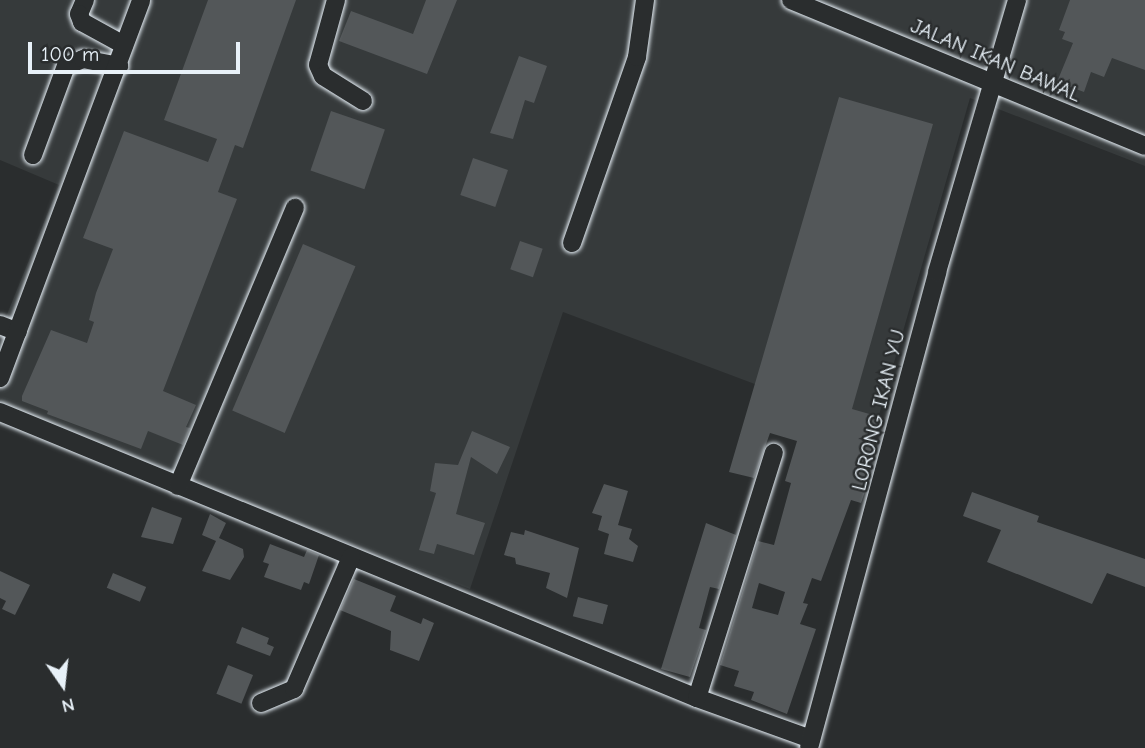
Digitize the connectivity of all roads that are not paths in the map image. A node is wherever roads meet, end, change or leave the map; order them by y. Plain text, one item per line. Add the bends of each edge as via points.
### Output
1 (85, 0) edge
2 (141, 0) edge
3 (336, 0) edge
4 (645, 0) edge
5 (792, 0) edge
6 (1017, 0) edge
7 (124, 45) junction
8 (119, 66) junction
9 (993, 83) junction
10 (363, 101) dead end
11 (1145, 146) edge
12 (33, 155) dead end
13 (295, 208) dead end
14 (572, 243) dead end
15 (0, 325) edge
16 (18, 332) junction
17 (0, 378) edge
18 (0, 412) edge
19 (774, 453) dead end
20 (178, 486) junction
21 (351, 557) junction
22 (697, 698) junction
23 (261, 703) dead end
24 (810, 743) edge

1 - 7 street via 79,14 82,22
2 - 7 street
3 - 10 street via 318,65 323,76
4 - 14 street via 637,57
5 - 9 street, JALAN IKAN BAWAL
6 - 9 street, LORONG IKAN YU
7 - 8 street
8 - 12 street via 83,59 66,66
8 - 16 street
9 - 11 street, JALAN IKAN BAWAL
9 - 24 street, LORONG IKAN YU
13 - 20 street
15 - 16 street
16 - 17 street
18 - 20 street
19 - 22 street
20 - 21 street
21 - 22 street
21 - 23 street via 294,689
22 - 24 street

